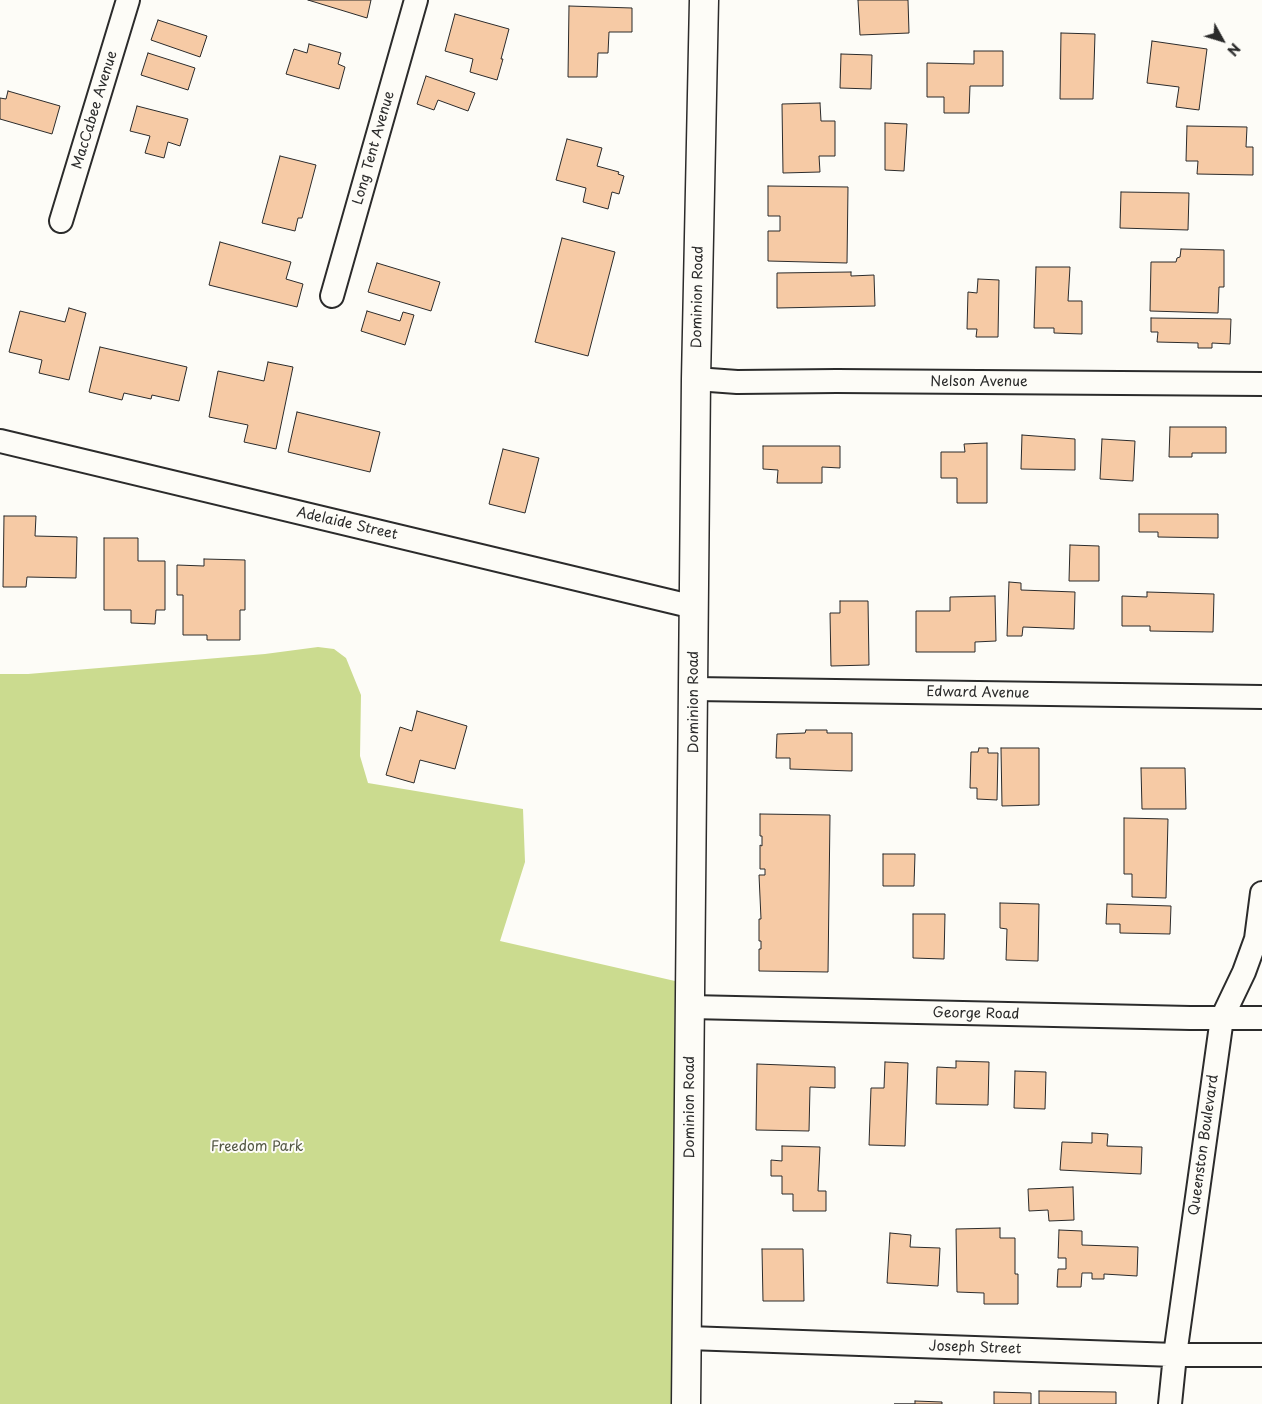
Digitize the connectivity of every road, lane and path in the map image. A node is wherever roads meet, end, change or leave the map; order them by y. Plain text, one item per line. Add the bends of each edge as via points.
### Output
1 (128, 0) edge
2 (416, 0) edge
3 (704, 0) edge
4 (61, 221) dead end
5 (332, 296) dead end
6 (696, 379) junction
7 (1262, 384) edge
8 (0, 441) edge
9 (694, 606) junction
10 (694, 689) junction
11 (1262, 697) edge
12 (1262, 893) edge
13 (690, 1007) junction
14 (1222, 1018) junction
15 (1262, 1018) edge
16 (688, 1338) junction
17 (1175, 1354) junction
18 (1262, 1355) edge
19 (686, 1404) edge
20 (1170, 1404) edge

1 - 4 street, MacCabee Avenue
2 - 5 street, Long Tent Avenue
3 - 6 main road, Dominion Road
6 - 7 street, Nelson Avenue via 738,382
6 - 9 main road, Dominion Road
8 - 9 street, Adelaide Street
9 - 10 main road, Dominion Road
10 - 11 street, Edward Avenue
10 - 13 main road, Dominion Road
12 - 14 street, Queenston Boulevard via 1256,940
13 - 14 street, George Road
13 - 16 main road, Dominion Road
14 - 15 street, George Road
14 - 17 street, Queenston Boulevard
16 - 17 street, Joseph Street
16 - 19 main road, Dominion Road
17 - 18 street, Joseph Street
17 - 20 street, Queenston Boulevard

